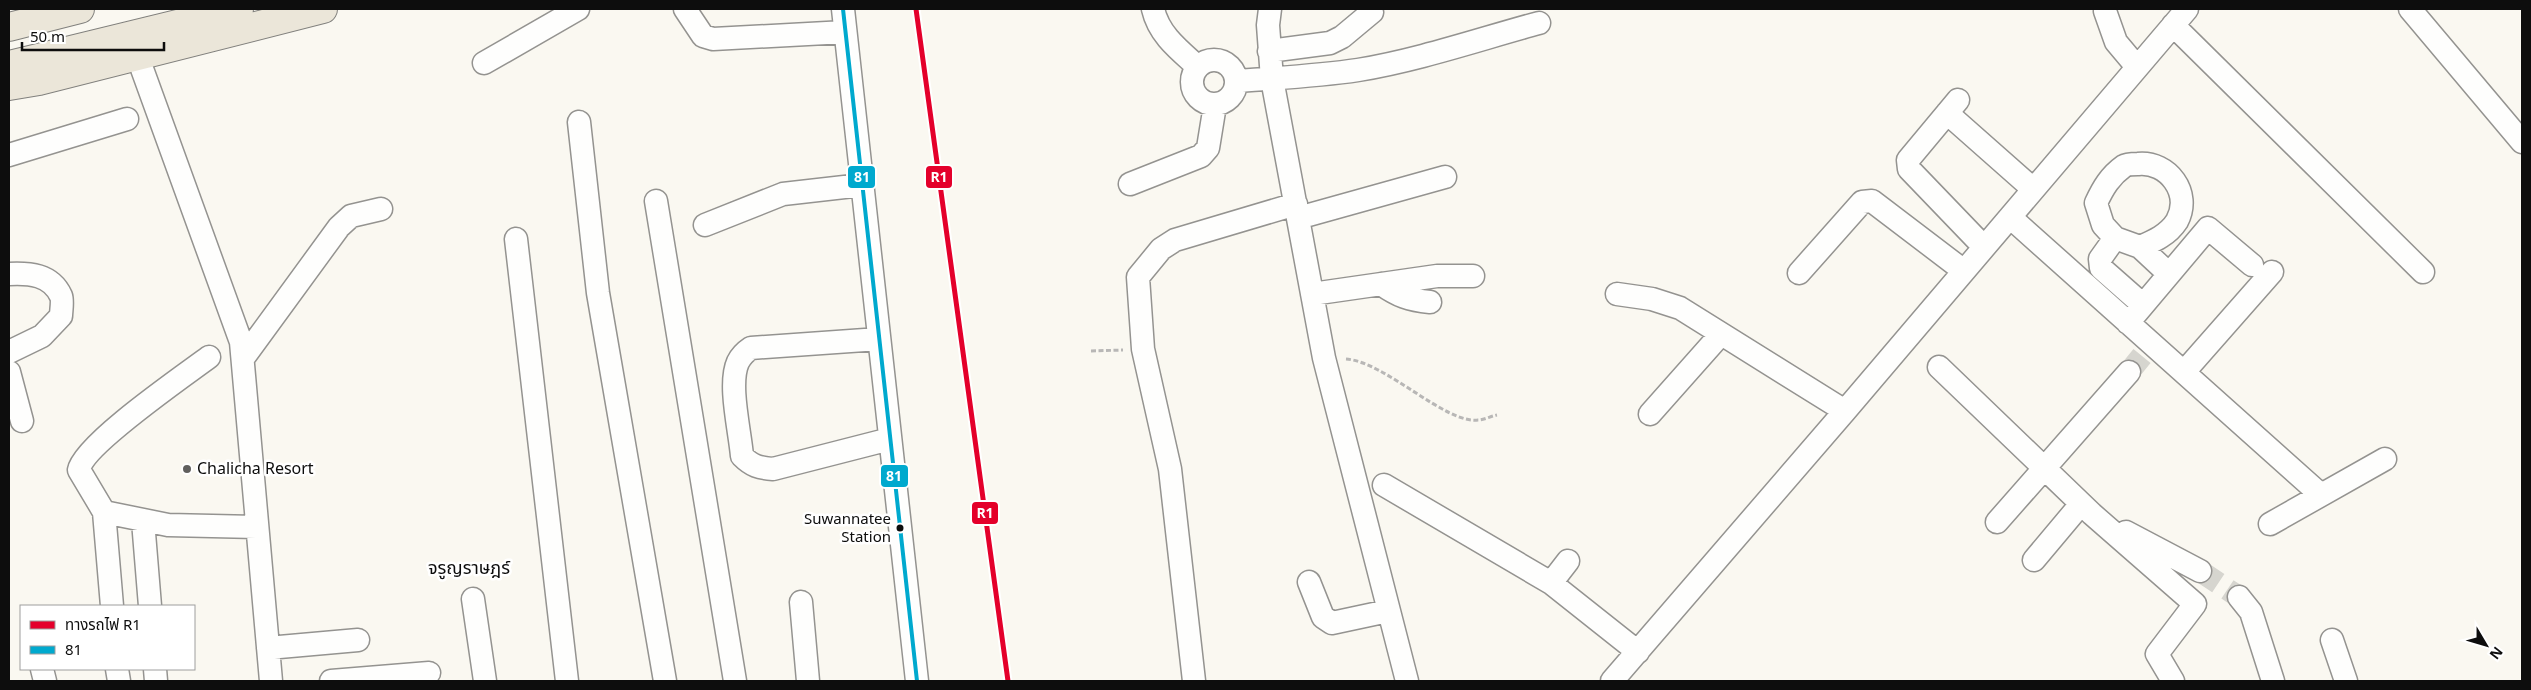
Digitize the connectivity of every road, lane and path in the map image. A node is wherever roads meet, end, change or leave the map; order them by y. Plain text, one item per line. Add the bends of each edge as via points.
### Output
1 (80, 9) edge
2 (239, 9) edge
3 (323, 9) edge
4 (578, 9) edge
5 (685, 9) edge
6 (843, 9) edge
7 (1153, 9) edge
8 (1270, 9) edge
9 (2410, 9) edge
10 (2105, 11) dead end
11 (1372, 12) dead end
12 (2180, 17) edge
13 (1539, 22) dead end
14 (9, 28) edge
15 (845, 32) junction
16 (1269, 51) junction
17 (137, 55) junction
18 (484, 63) dead end
19 (9, 65) edge
20 (1198, 66) junction
21 (2137, 67) junction
22 (1272, 79) junction
23 (1237, 81) junction
24 (9, 86) edge
25 (1215, 104) junction
26 (127, 120) dead end
27 (579, 122) dead end
28 (2522, 142) edge
29 (9, 155) edge
30 (1445, 177) dead end
31 (1130, 184) dead end
32 (862, 185) junction
33 (2033, 189) junction
34 (656, 201) dead end
35 (381, 209) dead end
36 (1297, 211) junction
37 (2010, 217) junction
38 (705, 225) dead end
39 (2115, 238) junction
40 (516, 239) dead end
41 (1984, 247) junction
42 (2140, 247) junction
43 (1964, 271) junction
44 (2423, 272) dead end
45 (9, 274) edge
46 (1799, 274) dead end
47 (2169, 274) junction
48 (1473, 276) dead end
49 (1382, 284) junction
50 (1312, 294) junction
51 (1617, 294) dead end
52 (1430, 302) dead end
53 (2143, 305) junction
54 (2128, 323) junction
55 (1721, 334) junction
56 (879, 339) junction
57 (1143, 349) junction
58 (1091, 351) dead end
59 (9, 352) edge
60 (209, 357) dead end
61 (244, 357) junction
62 (2141, 357) junction
63 (1324, 358) junction
64 (1939, 368) dead end
65 (9, 372) edge
66 (2184, 372) junction
67 (1845, 411) junction
68 (1650, 414) dead end
69 (1497, 415) dead end
70 (22, 421) dead end
71 (890, 439) junction
72 (2385, 458) dead end
73 (2044, 469) junction
74 (1384, 485) dead end
75 (2321, 495) junction
76 (2086, 509) junction
77 (104, 512) junction
78 (143, 521) junction
79 (1997, 522) dead end
80 (2270, 524) dead end
81 (256, 526) junction
82 (2034, 560) dead end
83 (1568, 561) dead end
84 (2200, 571) tunnel mouth
85 (1309, 582) dead end
86 (1551, 583) junction
87 (2240, 597) tunnel mouth
88 (473, 598) dead end
89 (801, 602) dead end
90 (112, 605) edge
91 (150, 605) edge
92 (1388, 611) junction
93 (358, 640) dead end
94 (2332, 640) dead end
95 (268, 648) junction
96 (1638, 652) junction
97 (429, 673) dead end
98 (271, 681) edge
99 (331, 681) edge
100 (485, 681) edge
101 (567, 681) edge
102 (665, 681) edge
103 (735, 681) edge
104 (808, 681) edge
105 (917, 681) edge
106 (1194, 681) edge
107 (1407, 681) edge
108 (1612, 681) edge
109 (2173, 681) edge
110 (2273, 681) edge
111 (2346, 681) edge

1 - 14 main road
2 - 19 main road
3 - 17 main road
4 - 18 street
5 - 15 street via 703,36 713,39
6 - 15 street
7 - 20 street via 1162,32
8 - 16 street
9 - 28 street
10 - 21 street via 2116,42
11 - 16 street via 1330,43
12 - 21 street
12 - 44 street
13 - 22 street via 1360,70
15 - 32 street
16 - 22 street
17 - 24 main road
17 - 61 street via 238,330
20 - 23 street via 1214,59 1222,61 1235,73
20 - 25 street via 1193,74 1193,91 1206,103
21 - 33 street
22 - 23 street
22 - 36 street
23 - 25 street via 1231,98
25 - 31 street via 1208,148 1201,156
26 - 29 street
27 - 102 street via 598,293
30 - 36 street
32 - 38 street via 783,194
32 - 56 street
33 - 37 street
33 - 41 street via 1952,106 1908,160 1909,169
34 - 103 street
35 - 61 street via 351,216 339,227
36 - 50 street
36 - 57 street via 1175,240 1160,249 1138,277
37 - 41 street
37 - 54 street
39 - 42 street
39 - 42 street via 2103,225 2096,203 2106,182 2125,165 2159,165 2175,178 2182,206 2176,221 2162,237
39 - 53 street via 2100,259 2101,268
40 - 101 street
41 - 43 street
42 - 47 street
43 - 46 street via 1872,201 1862,202
43 - 67 street
45 - 59 street via 33,273 51,283 61,297 61,316 42,336
47 - 53 street
47 - 66 street via 2208,228 2262,269
48 - 49 street via 1437,276
49 - 50 street
49 - 52 street via 1397,296
50 - 63 street
51 - 55 street via 1652,299 1680,308
53 - 54 street
54 - 62 street
55 - 67 street
55 - 68 street
56 - 71 street
56 - 71 street via 751,348 747,351 737,363 734,379 742,456 749,464 773,470
57 - 58 path
57 - 106 street via 1170,469
60 - 77 street via 157,394 80,464 79,470
61 - 81 street
62 - 66 street
62 - 73 street
63 - 69 path via 1353,360 1370,366 1454,414 1477,421
63 - 92 street
64 - 73 street
65 - 70 street
66 - 75 street
67 - 96 street
71 - 105 street
72 - 75 street
73 - 76 street
73 - 79 street
74 - 86 street
75 - 80 street
76 - 82 street
76 - 84 street
76 - 109 street via 2195,604 2157,654
77 - 78 street
77 - 90 street
78 - 81 street via 168,525
78 - 91 street
81 - 95 street
83 - 86 street
85 - 92 street via 1323,617 1332,622
86 - 96 street
87 - 110 street via 2251,612
88 - 100 street
89 - 104 street
92 - 107 street
93 - 95 street
94 - 111 street
95 - 98 street
96 - 108 street
97 - 99 street

